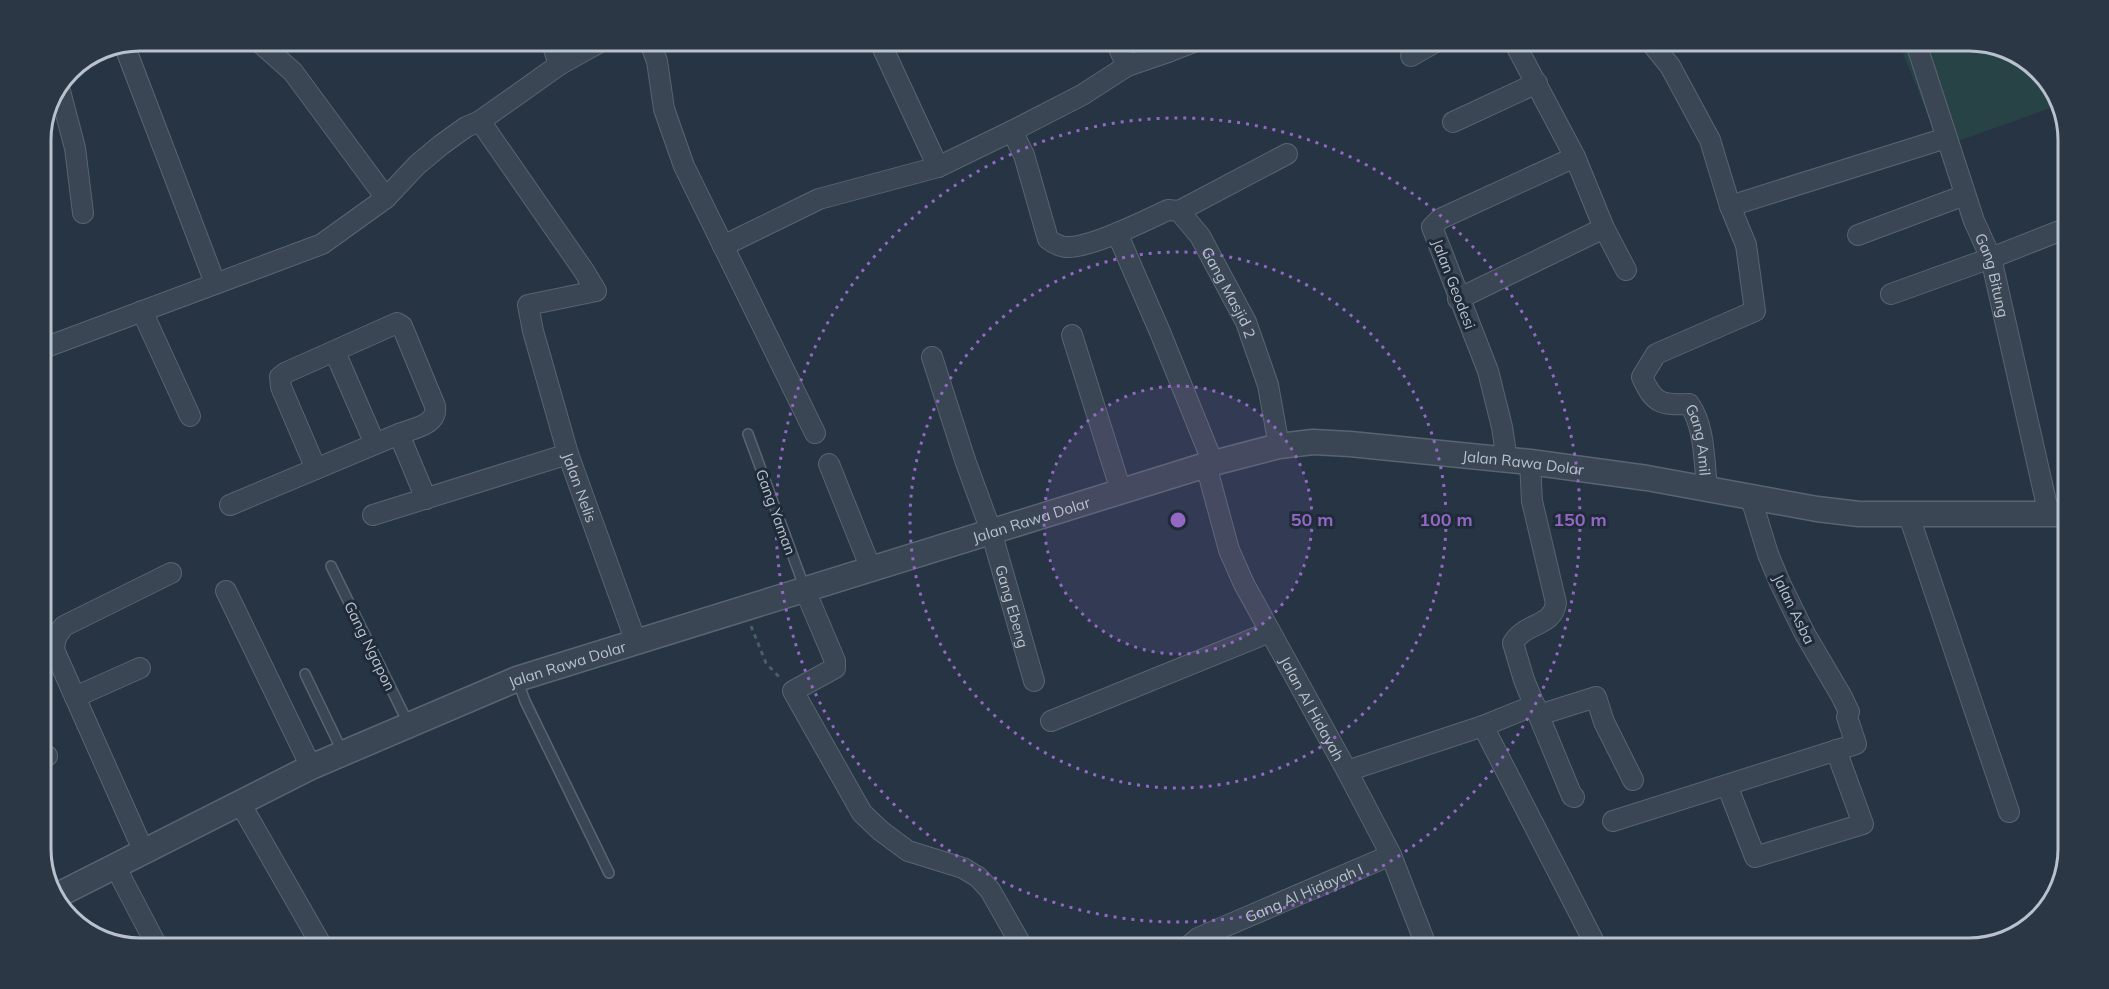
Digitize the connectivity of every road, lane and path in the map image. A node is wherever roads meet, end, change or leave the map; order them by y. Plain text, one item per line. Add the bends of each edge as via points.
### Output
1 (269, 51) edge
2 (555, 51) edge
3 (584, 51) edge
4 (653, 51) edge
5 (884, 51) edge
6 (1120, 51) edge
7 (1156, 51) edge
8 (1420, 51) edge
9 (1519, 51) edge
10 (1658, 51) edge
11 (1918, 51) edge
12 (127, 52) edge
13 (1411, 56) dead end
14 (559, 65) junction
15 (1126, 66) junction
16 (1537, 83) junction
17 (62, 98) edge
18 (480, 121) junction
19 (1453, 123) dead end
20 (1012, 131) junction
21 (1946, 138) junction
22 (1287, 154) dead end
23 (1575, 157) junction
24 (938, 167) junction
25 (1965, 195) junction
26 (386, 198) junction
27 (1730, 206) junction
28 (1179, 212) junction
29 (83, 213) dead end
30 (1604, 228) junction
31 (2058, 232) edge
32 (1117, 233) junction
33 (1858, 235) dead end
34 (723, 246) junction
35 (1991, 258) junction
36 (1626, 270) dead end
37 (215, 283) junction
38 (1891, 294) dead end
39 (1458, 298) junction
40 (142, 310) junction
41 (1072, 335) dead end
42 (51, 345) edge
43 (335, 352) junction
44 (932, 357) dead end
45 (190, 417) dead end
46 (815, 433) dead end
47 (399, 434) junction
48 (748, 434) dead end
49 (375, 444) junction
50 (1279, 446) junction
51 (568, 454) junction
52 (1519, 461) junction
53 (829, 464) dead end
54 (1209, 464) junction
55 (316, 469) junction
56 (1707, 488) junction
57 (1121, 491) junction
58 (1750, 495) junction
59 (426, 499) junction
60 (230, 505) dead end
61 (1908, 513) junction
62 (2057, 514) edge
63 (374, 515) dead end
64 (991, 531) junction
65 (331, 566) dead end
66 (871, 569) junction
67 (171, 573) dead end
68 (805, 590) junction
69 (226, 591) dead end
70 (749, 621) dead end
71 (1270, 632) junction
72 (636, 642) junction
73 (140, 668) dead end
74 (305, 674) dead end
75 (517, 679) junction
76 (1034, 681) dead end
77 (793, 692) junction
78 (75, 697) junction
79 (1537, 710) junction
80 (1051, 722) dead end
81 (409, 725) junction
82 (1483, 726) junction
83 (1836, 750) junction
84 (343, 753) junction
85 (311, 767) junction
86 (1347, 771) junction
87 (1633, 780) dead end
88 (1727, 784) junction
89 (1574, 797) dead end
90 (240, 803) junction
91 (2009, 812) dead end
92 (1613, 821) dead end
93 (144, 852) junction
94 (1391, 855) junction
95 (115, 866) junction
96 (609, 873) dead end
97 (62, 893) edge
98 (153, 938) edge
99 (317, 938) edge
100 (1017, 938) edge
101 (1198, 938) edge
102 (1423, 938) edge
103 (1592, 938) edge

1 - 26 street via 293,72
2 - 14 street
3 - 14 street
4 - 34 street via 664,109 680,157
5 - 24 street
6 - 15 street
7 - 15 street
8 - 13 street
9 - 16 street
10 - 27 street via 1710,140
11 - 21 street, Gang Bitung
12 - 37 street
14 - 18 street
15 - 20 street via 1082,95
16 - 19 street
16 - 23 street
17 - 29 street via 75,148
18 - 26 street via 466,127 417,165
18 - 51 street, Jalan Nelis via 596,291 528,305
20 - 24 street
20 - 32 street via 1024,155 1052,243 1066,247
21 - 25 street, Gang Bitung
21 - 27 street
22 - 28 street
23 - 30 street
23 - 39 street, Jalan Geodesi via 1433,225
24 - 34 street via 819,199
25 - 33 street
25 - 35 street, Gang Bitung
26 - 37 street via 322,244
27 - 56 street, Gang Amil via 1746,245 1755,311 1656,354 1642,376 1658,402 1689,404 1695,412
28 - 32 street via 1168,210
28 - 50 street, Gang Masjid 2 via 1200,236 1246,322 1268,385
30 - 36 street
30 - 39 street
31 - 35 street
32 - 54 street, Jalan Al Hidayah
34 - 46 street
35 - 38 street
35 - 62 street, Gang Bitung
37 - 40 street
39 - 52 street, Jalan Geodesi via 1488,371 1502,427
40 - 42 street
40 - 45 street
41 - 57 street
43 - 47 street via 397,323 402,326 436,413 430,422
43 - 49 street
43 - 55 street via 280,377
44 - 64 street, Gang Ebeng
47 - 49 street
47 - 59 street
48 - 68 lane, Gang Yaman
49 - 55 street
50 - 52 street, Jalan Rawa Dolar via 1313,442 1350,444
50 - 54 street, Jalan Rawa Dolar
51 - 59 street
51 - 72 street, Jalan Nelis
52 - 56 street, Jalan Rawa Dolar
52 - 79 street, Jalan Geodesi via 1557,603 1549,618 1518,634 1513,643
53 - 66 street
54 - 57 street, Jalan Rawa Dolar
54 - 71 street, Jalan Al Hidayah via 1229,550
55 - 60 street
56 - 58 street, Jalan Rawa Dolar
57 - 64 street, Jalan Rawa Dolar
58 - 61 street, Jalan Rawa Dolar via 1859,514
58 - 83 street, Jalan Asba via 1780,583 1849,712 1847,717 1856,744
59 - 63 street
61 - 62 street, Jalan Rawa Dolar
61 - 91 street
64 - 66 street, Jalan Rawa Dolar
64 - 76 street, Gang Ebeng
65 - 81 lane, Gang Ngapon
66 - 68 street, Jalan Rawa Dolar
67 - 78 street via 64,626 57,634 55,652
68 - 72 street, Jalan Rawa Dolar
68 - 77 street via 835,668
69 - 85 street
70 - 77 path via 766,663
71 - 80 street
71 - 86 street, Jalan Al Hidayah
72 - 75 street, Jalan Rawa Dolar
73 - 78 street
74 - 84 lane
75 - 81 street, Jalan Rawa Dolar
75 - 96 lane
77 - 100 street via 862,813 908,851 963,868 978,877 990,890
78 - 93 street
79 - 82 street
79 - 87 street via 1596,698
79 - 89 street
81 - 84 street, Jalan Rawa Dolar
82 - 86 street
82 - 103 street
83 - 88 street
83 - 88 street via 1863,825 1755,857
84 - 85 street, Jalan Rawa Dolar
85 - 90 street, Jalan Rawa Dolar
86 - 94 street, Jalan Al Hidayah
88 - 92 street
90 - 93 street, Jalan Rawa Dolar
90 - 99 street
93 - 95 street, Jalan Rawa Dolar
94 - 101 street, Gang Al Hidayah I
94 - 102 street, Jalan Al Hidayah
95 - 97 street, Jalan Rawa Dolar
95 - 98 street

